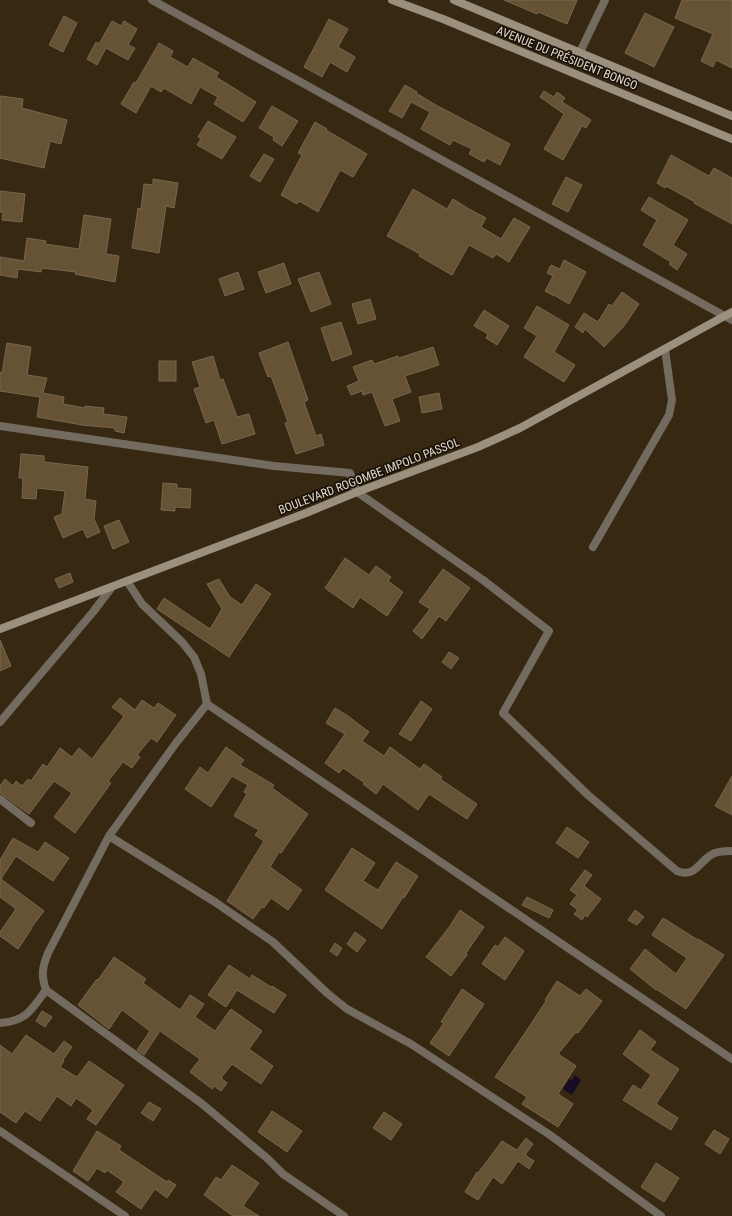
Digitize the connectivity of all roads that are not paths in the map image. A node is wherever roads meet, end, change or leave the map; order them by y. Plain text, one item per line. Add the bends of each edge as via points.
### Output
1 (152, 0) edge
2 (392, 0) edge
3 (454, 0) edge
4 (605, 0) edge
5 (580, 52) junction
6 (732, 116) edge
7 (732, 139) edge
8 (728, 314) edge
9 (732, 320) edge
10 (665, 349) junction
11 (0, 426) edge
12 (357, 492) junction
13 (593, 547) dead end
14 (127, 581) junction
15 (112, 587) junction
16 (0, 629) edge
17 (207, 704) junction
18 (0, 722) edge
19 (0, 799) edge
20 (32, 823) dead end
21 (109, 836) junction
22 (732, 851) edge
23 (46, 990) junction
24 (0, 1023) edge
25 (732, 1059) edge
26 (0, 1131) edge
27 (125, 1216) edge
28 (344, 1216) edge
29 (661, 1216) edge

1 - 8 street
2 - 7 street, AVENUE DU PRÉSIDENT BONGO
3 - 5 street, AVENUE DU PRÉSIDENT BONGO
4 - 5 street
5 - 6 street, AVENUE DU PRÉSIDENT BONGO
8 - 9 street
8 - 10 street, BOULEVARD ROGOMBE IMPOLO PASSOL
10 - 12 street, BOULEVARD ROGOMBE IMPOLO PASSOL via 520,428 478,447
10 - 13 street via 672,400 669,415
11 - 12 street via 274,466 350,473
12 - 14 street, BOULEVARD ROGOMBE IMPOLO PASSOL
12 - 22 street via 483,580 549,631 503,713 588,795 677,871 692,872 712,854
14 - 15 street, BOULEVARD ROGOMBE IMPOLO PASSOL
14 - 17 street via 142,604 194,657 201,674
15 - 16 street, BOULEVARD ROGOMBE IMPOLO PASSOL
15 - 18 street
17 - 21 street
17 - 25 street
19 - 20 street
21 - 23 street via 43,965 42,979
21 - 29 street via 215,902 273,942 347,1009 410,1044 550,1135
23 - 24 street via 24,1018
23 - 28 street via 201,1103 283,1174
26 - 27 street

